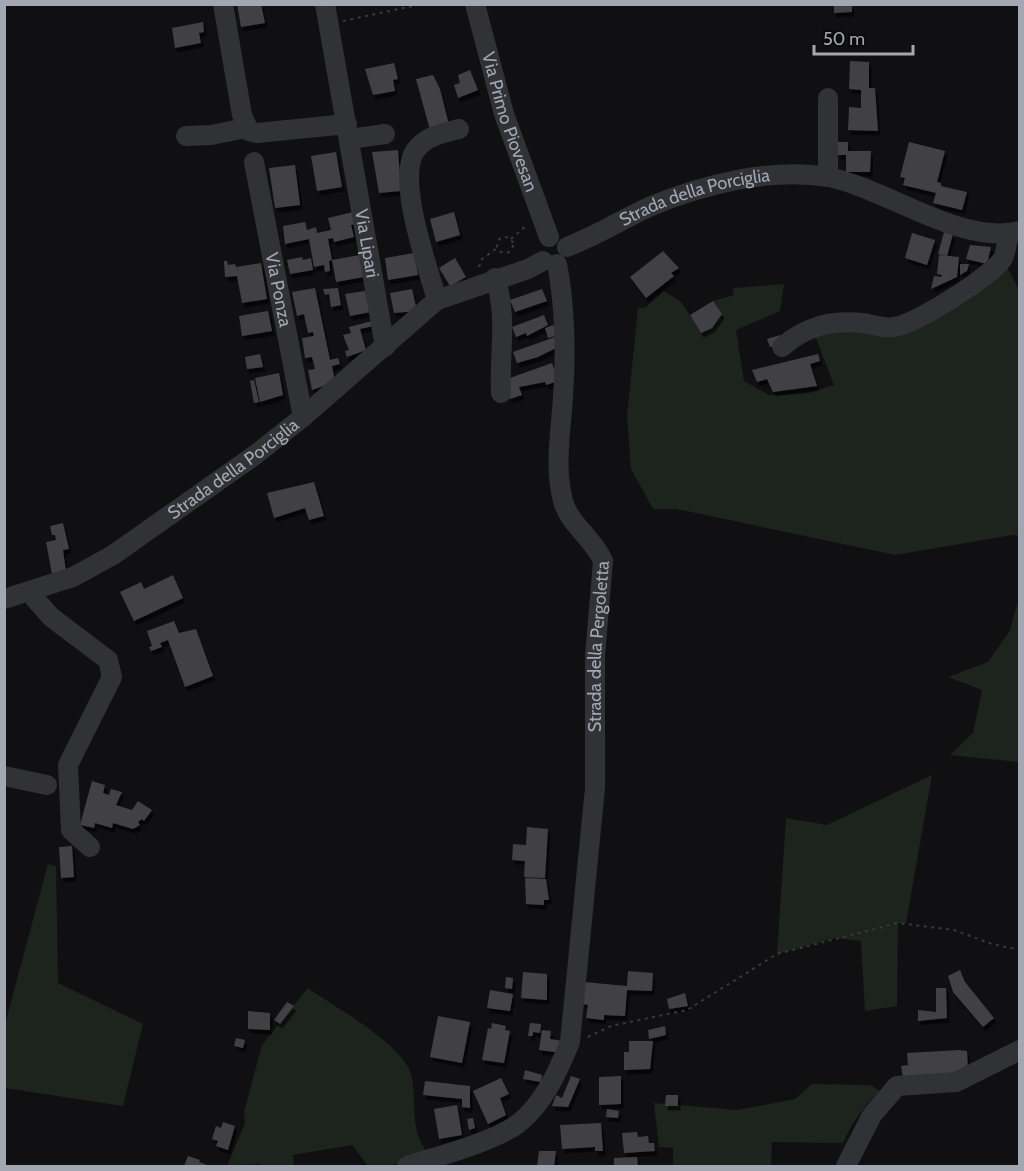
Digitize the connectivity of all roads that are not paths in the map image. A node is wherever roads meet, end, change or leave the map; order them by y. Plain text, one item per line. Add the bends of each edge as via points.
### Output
1 (223, 4) edge
2 (476, 4) edge
3 (326, 14) edge
4 (828, 98) dead end
5 (246, 128) junction
6 (459, 129) dead end
7 (348, 131) junction
8 (385, 134) dead end
9 (186, 136) dead end
10 (254, 162) dead end
11 (828, 177) junction
12 (1014, 232) edge
13 (558, 242) junction
14 (550, 263) junction
15 (488, 281) junction
16 (437, 300) junction
17 (385, 347) junction
18 (782, 347) dead end
19 (501, 393) dead end
20 (303, 417) junction
21 (29, 592) junction
22 (4, 599) edge
23 (4, 776) edge
24 (47, 785) dead end
25 (90, 847) dead end
26 (1020, 1050) edge
27 (453, 1159) edge
28 (407, 1167) edge
29 (846, 1167) edge

1 - 5 street
2 - 13 street, Via Primo Piovesan via 504,114 543,218
3 - 7 street, Via Lipari
4 - 11 street
5 - 7 street via 258,133
5 - 9 street
6 - 16 street via 431,137 414,152 408,187
7 - 8 street
7 - 17 street, Via Lipari
10 - 20 street, Via Ponza
11 - 12 street, Strada della Porciglia via 959,227
11 - 13 street, Strada della Porciglia via 729,180 649,207 595,236
12 - 18 street, Strada della Porciglia via 1003,259 978,280 911,322 893,328 824,323 798,333
13 - 14 street via 565,258
14 - 15 street, Strada della Porciglia
14 - 27 street, Strada della Pergoletta via 561,283 564,387 558,470 563,503 598,547 603,561 595,656 595,788 570,1042 542,1097 518,1124
15 - 16 street, Strada della Porciglia
15 - 19 street via 498,288
16 - 17 street, Strada della Porciglia
17 - 20 street, Strada della Porciglia
20 - 21 street, Strada della Porciglia via 113,555 73,577
21 - 22 street, Strada della Porciglia
21 - 25 street via 51,617 108,660 112,677 68,765 71,830
23 - 24 street
26 - 29 street via 956,1082 897,1086 872,1115
27 - 28 street, Strada della Pergoletta

